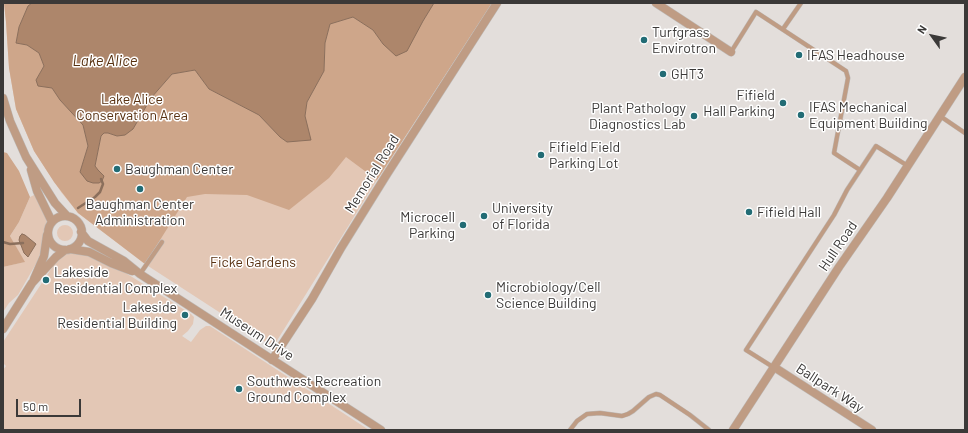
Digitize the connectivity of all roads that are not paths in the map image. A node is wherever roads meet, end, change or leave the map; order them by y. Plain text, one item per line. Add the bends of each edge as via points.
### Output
1 (497, 3) edge
2 (656, 3) edge
3 (800, 3) edge
4 (783, 29) junction
5 (731, 52) joint
6 (965, 77) edge
7 (3, 98) edge
8 (940, 116) junction
9 (965, 133) edge
10 (30, 166) junction
11 (908, 166) junction
12 (860, 170) junction
13 (67, 216) junction
14 (52, 222) junction
15 (82, 232) junction
16 (48, 233) junction
17 (162, 242) dead end
18 (67, 250) junction
19 (140, 274) junction
20 (32, 284) junction
21 (3, 330) edge
22 (272, 360) junction
23 (774, 367) junction
24 (381, 430) edge
25 (570, 430) edge
26 (709, 430) edge
27 (734, 430) edge
28 (872, 430) edge

1 - 22 street, Memorial Road
2 - 5 street
3 - 4 lane
4 - 5 lane via 756,12
4 - 12 lane via 848,72 834,153
6 - 8 street, Hull Road
7 - 10 street via 13,131
8 - 9 lane
8 - 11 street, Hull Road
10 - 13 street
10 - 14 street via 37,191
11 - 12 lane via 876,146
11 - 23 street, Hull Road
12 - 23 lane via 834,215 746,350
13 - 14 street
13 - 15 street via 77,222
14 - 16 street
15 - 18 street via 79,243
15 - 19 street, Museum Drive via 88,241 124,261
16 - 18 street via 51,243 59,249
16 - 20 street via 44,256
17 - 19 lane
18 - 19 street, Museum Drive via 90,252
18 - 20 street via 56,257
19 - 22 street, Museum Drive
20 - 21 street
22 - 24 street, Museum Drive
23 - 27 street, Hull Road
23 - 28 street, Ballpark Way
25 - 26 lane via 587,414 622,416 656,394

